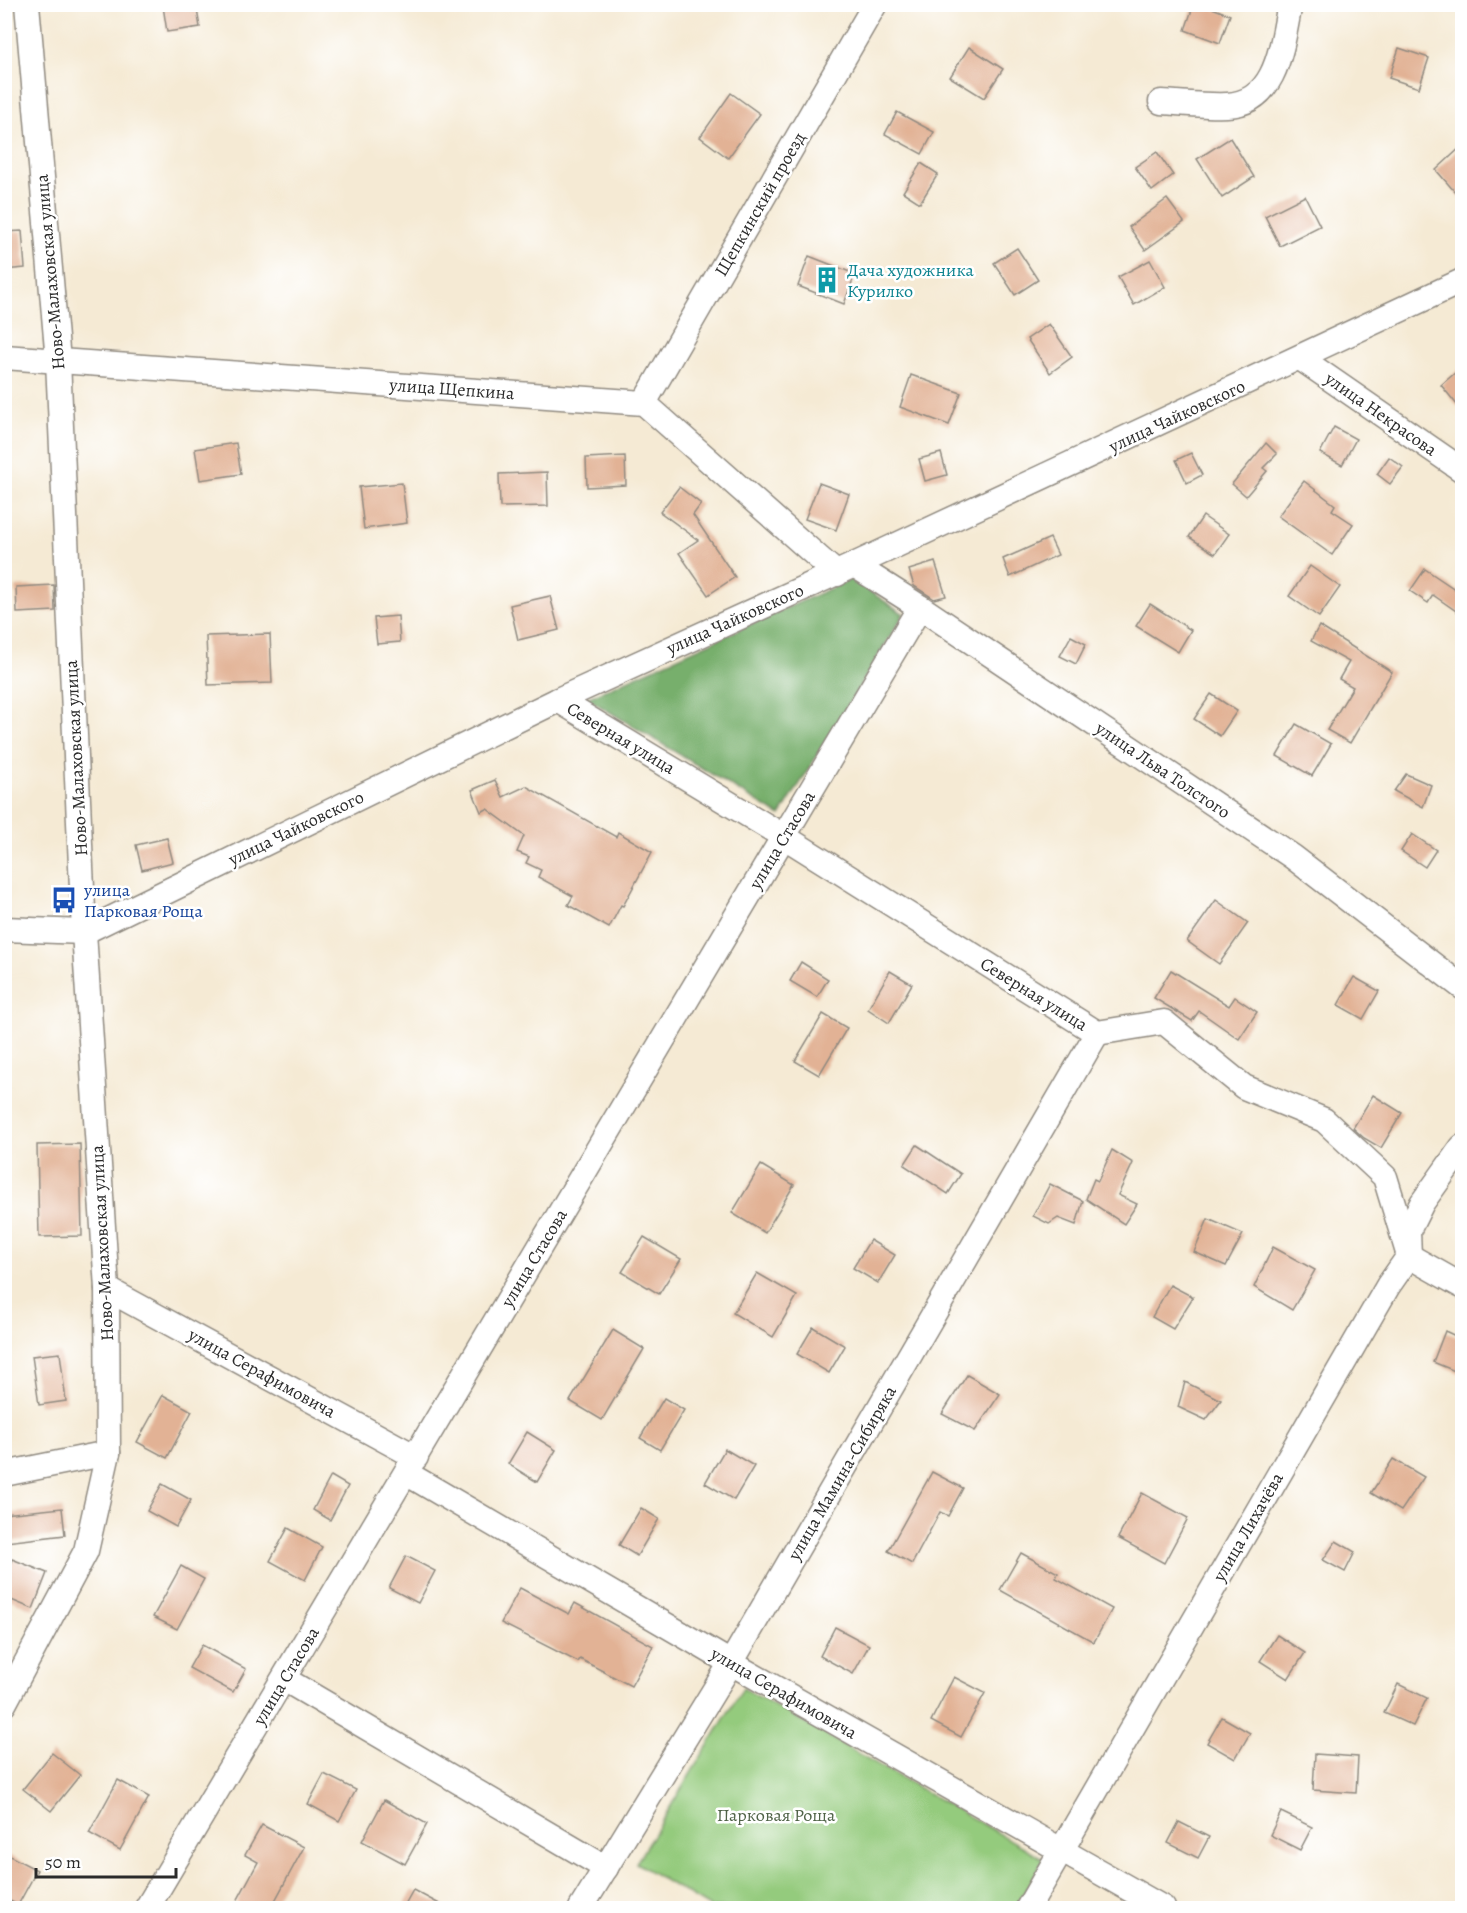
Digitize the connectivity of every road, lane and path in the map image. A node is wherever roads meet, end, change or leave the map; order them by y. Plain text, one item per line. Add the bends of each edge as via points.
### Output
1 (27, 4) edge
2 (875, 4) edge
3 (1290, 4) edge
4 (1161, 102) dead end
5 (1462, 281) edge
6 (4, 357) edge
7 (1300, 358) junction
8 (58, 361) junction
9 (644, 403) junction
10 (1462, 470) edge
11 (845, 570) junction
12 (920, 607) junction
13 (558, 700) junction
14 (783, 837) junction
15 (4, 929) edge
16 (84, 932) junction
17 (1462, 987) edge
18 (1097, 1033) junction
19 (1462, 1147) edge
20 (1409, 1256) junction
21 (1462, 1286) edge
22 (107, 1289) junction
23 (108, 1453) junction
24 (411, 1465) junction
25 (4, 1474) edge
26 (731, 1663) junction
27 (284, 1679) junction
28 (4, 1704) edge
29 (1061, 1850) junction
30 (606, 1868) junction
31 (147, 1908) edge
32 (581, 1908) edge
33 (1028, 1908) edge
34 (1163, 1908) edge

1 - 8 street, Ново-Малаховская улица
2 - 9 street, Щепкинский проезд
3 - 4 street via 1277,65 1264,89 1250,100 1228,105
5 - 7 street, улица Чайковского
6 - 8 street, улица Щепкина
7 - 10 street, улица Некрасова
7 - 11 street, улица Чайковского
8 - 9 street, улица Щепкина
8 - 16 street, Ново-Малаховская улица
9 - 11 street
11 - 12 street, улица Льва Толстого
11 - 13 street, улица Чайковского
12 - 14 street, улица Стасова
12 - 17 street, улица Льва Толстого via 1293,857
13 - 14 street, Северная улица
13 - 16 street, улица Чайковского
14 - 18 street, Северная улица
14 - 24 street, улица Стасова
15 - 16 street, улица Чайковского
16 - 22 street, Ново-Малаховская улица
18 - 20 street, Северная улица via 1164,1022 1244,1088 1324,1120 1385,1177
18 - 26 street, улица Мамина-Сибиряка
19 - 20 street via 1422,1203 1408,1231
20 - 21 street
20 - 29 street, улица Лихачёва
22 - 23 street, Ново-Малаховская улица
22 - 24 street, улица Серафимовича
23 - 25 street
23 - 28 street, Ново-Малаховская улица via 86,1551
24 - 26 street, улица Серафимовича
24 - 27 street, улица Стасова
26 - 29 street, улица Серафимовича
26 - 30 street, улица Мамина-Сибиряка
27 - 30 street
27 - 31 street, улица Стасова
29 - 33 street, улица Лихачёва
29 - 34 street, улица Серафимовича
30 - 32 street, улица Мамина-Сибиряка

